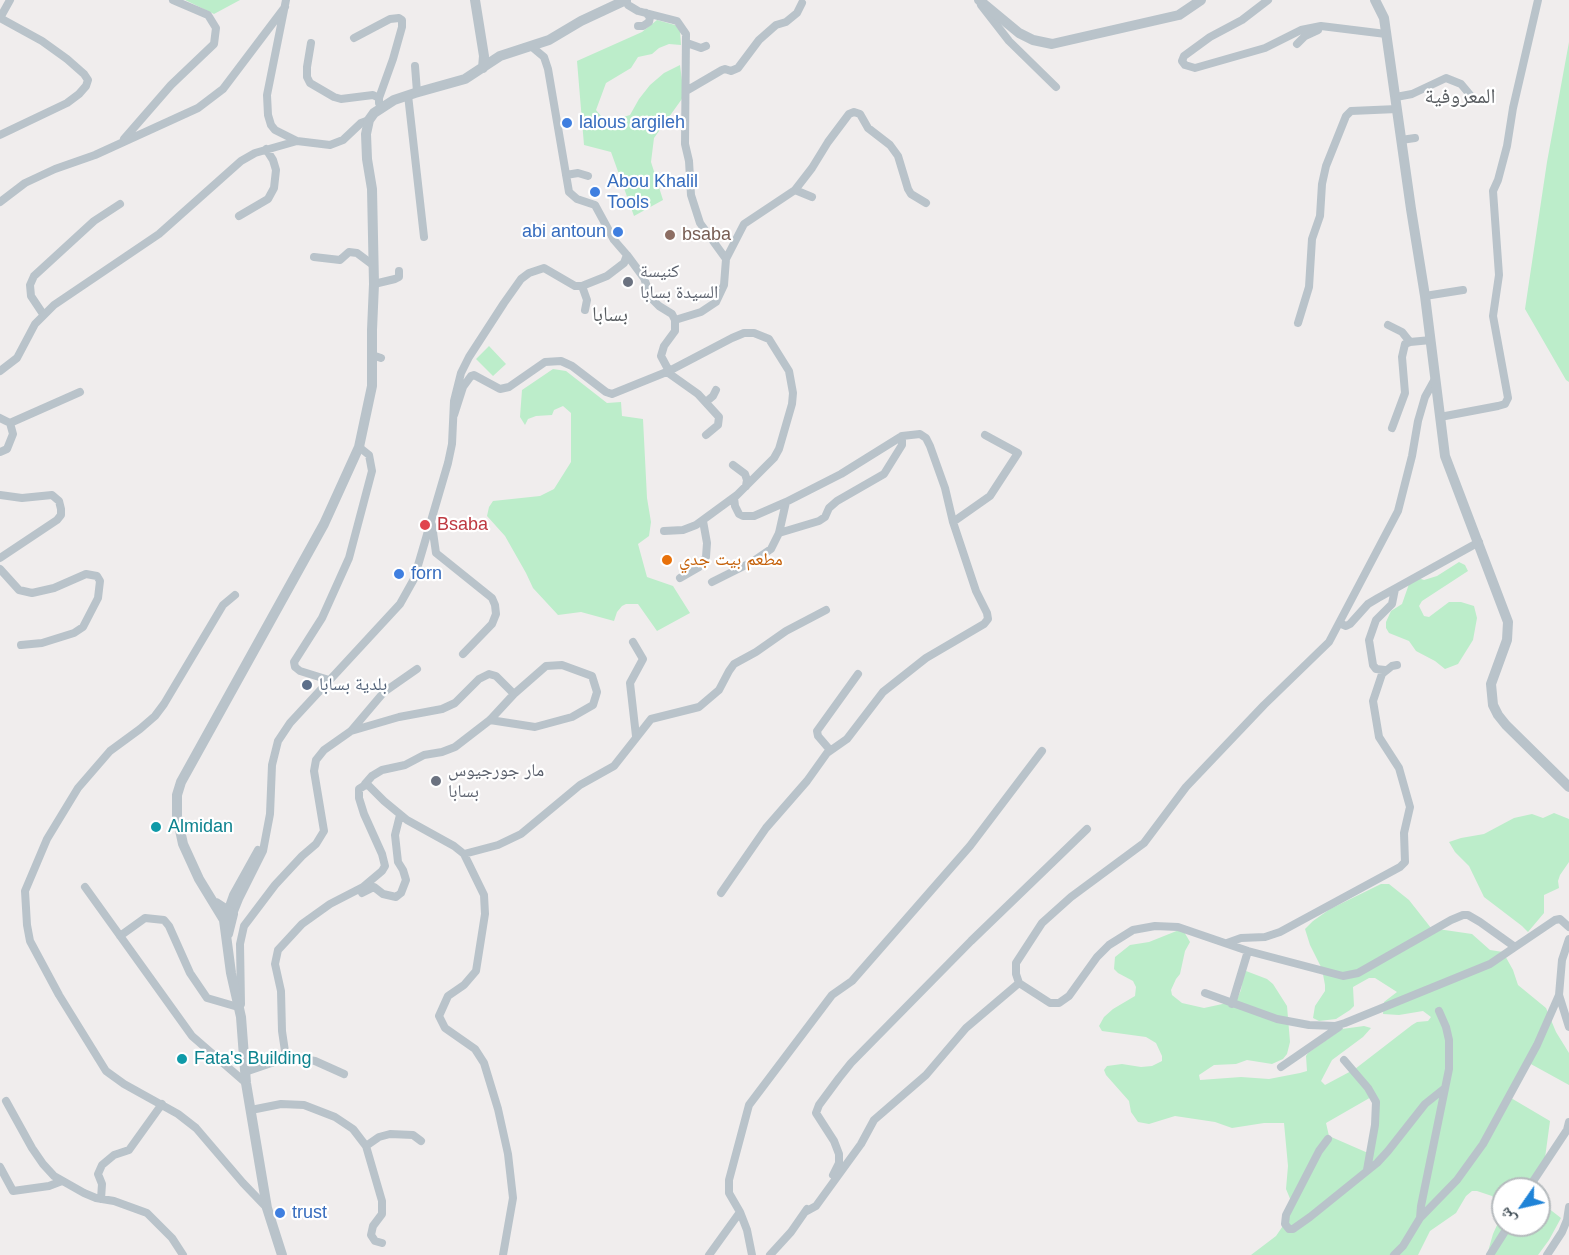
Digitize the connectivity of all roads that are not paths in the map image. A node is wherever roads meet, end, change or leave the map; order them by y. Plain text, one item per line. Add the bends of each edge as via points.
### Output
1 (10, 0) edge
2 (173, 0) edge
3 (475, 0) edge
4 (626, 0) edge
5 (979, 0) edge
6 (1201, 0) edge
7 (1268, 0) edge
8 (1375, 0) edge
9 (1538, 0) edge
10 (286, 3) edge
11 (802, 3) dead end
12 (646, 13) junction
13 (638, 26) dead end
14 (1327, 26) junction
15 (1386, 34) junction
16 (354, 38) dead end
17 (481, 41) junction
18 (311, 43) dead end
19 (687, 43) junction
20 (1297, 45) dead end
21 (706, 46) dead end
22 (532, 47) junction
23 (500, 56) junction
24 (415, 66) dead end
25 (483, 68) junction
26 (1056, 87) dead end
27 (686, 91) junction
28 (413, 93) junction
29 (1471, 96) dead end
30 (379, 103) junction
31 (1396, 103) junction
32 (369, 120) junction
33 (0, 135) edge
34 (1416, 138) dead end
35 (1401, 140) junction
36 (297, 141) junction
37 (122, 142) junction
38 (266, 149) junction
39 (566, 175) junction
40 (588, 176) dead end
41 (795, 190) junction
42 (812, 197) dead end
43 (0, 201) edge
44 (926, 203) dead end
45 (120, 204) dead end
46 (239, 216) dead end
47 (424, 237) dead end
48 (627, 255) junction
49 (314, 257) dead end
50 (726, 259) junction
51 (374, 265) junction
52 (399, 271) dead end
53 (374, 284) junction
54 (582, 286) junction
55 (1463, 290) dead end
56 (1425, 296) junction
57 (585, 310) dead end
58 (43, 314) junction
59 (675, 320) junction
60 (1298, 323) dead end
61 (1388, 325) dead end
62 (1431, 340) junction
63 (1410, 342) junction
64 (0, 371) edge
65 (668, 371) junction
66 (1435, 378) junction
67 (716, 390) dead end
68 (80, 392) dead end
69 (706, 402) junction
70 (454, 415) junction
71 (1440, 417) junction
72 (0, 418) edge
73 (10, 423) junction
74 (1392, 428) dead end
75 (706, 435) dead end
76 (985, 435) dead end
77 (902, 436) junction
78 (359, 447) junction
79 (0, 452) edge
80 (733, 465) dead end
81 (746, 486) junction
82 (0, 495) edge
83 (737, 495) junction
84 (786, 502) junction
85 (703, 520) junction
86 (431, 522) junction
87 (953, 522) junction
88 (664, 531) dead end
89 (779, 533) junction
90 (1479, 542) junction
91 (0, 558) edge
92 (0, 569) edge
93 (680, 578) dead end
94 (712, 582) dead end
95 (1395, 589) junction
96 (235, 595) dead end
97 (826, 609) dead end
98 (1339, 623) junction
99 (633, 642) dead end
100 (21, 645) dead end
101 (463, 654) dead end
102 (1397, 665) dead end
103 (417, 669) dead end
104 (1385, 670) junction
105 (858, 674) dead end
106 (329, 680) junction
107 (514, 694) junction
108 (490, 720) junction
109 (351, 731) junction
110 (636, 736) junction
111 (830, 750) junction
112 (1042, 751) dead end
113 (365, 784) junction
114 (1569, 787) edge
115 (400, 815) junction
116 (1088, 830) dead end
117 (464, 854) junction
118 (85, 887) dead end
119 (721, 893) dead end
120 (350, 895) junction
121 (229, 917) junction
122 (1569, 927) edge
123 (120, 936) junction
124 (1569, 939) edge
125 (1227, 943) junction
126 (1515, 947) junction
127 (1248, 951) junction
128 (1019, 983) junction
129 (1205, 993) dead end
130 (1559, 995) junction
131 (1232, 1004) junction
132 (1439, 1011) dead end
133 (239, 1012) junction
134 (1567, 1012) edge
135 (1345, 1023) junction
136 (1569, 1027) edge
137 (286, 1058) junction
138 (1344, 1060) dead end
139 (1281, 1066) dead end
140 (344, 1074) dead end
141 (246, 1077) junction
142 (1445, 1088) junction
143 (6, 1101) dead end
144 (162, 1104) junction
145 (251, 1110) junction
146 (1568, 1126) edge
147 (1328, 1139) dead end
148 (1569, 1140) edge
149 (422, 1141) dead end
150 (366, 1146) junction
151 (0, 1167) edge
152 (1367, 1170) junction
153 (1536, 1177) edge
154 (62, 1181) junction
155 (101, 1199) junction
156 (1569, 1207) edge
157 (268, 1210) junction
158 (740, 1212) junction
159 (805, 1212) junction
160 (1420, 1218) junction
161 (1502, 1237) edge
162 (382, 1243) dead end
163 (183, 1255) edge
164 (275, 1255) edge
165 (282, 1255) edge
166 (503, 1255) edge
167 (709, 1255) edge
168 (752, 1255) edge
169 (770, 1255) edge
170 (1394, 1255) edge
171 (1491, 1255) edge
172 (1547, 1255) edge

1 - 33 street via 0,18 42,41 88,80 67,103
2 - 37 street via 208,15 216,28 214,44 171,85
3 - 17 street
4 - 12 street via 632,9
4 - 22 street
5 - 6 street via 1019,33 1052,44 1179,15
5 - 26 street via 1009,41
7 - 14 street via 1210,37 1182,61 1195,68 1265,48 1301,30
8 - 15 street via 1384,18
9 - 71 street via 1494,191 1499,275 1493,316 1508,398 1498,406
10 - 36 street via 267,96 268,116 276,130
10 - 37 street via 223,89 181,117
11 - 27 street via 797,13 759,40 738,68 722,70
12 - 13 street via 650,22
12 - 19 street via 677,21
14 - 15 street
14 - 20 street via 1305,36
15 - 31 street
16 - 30 street via 390,19 402,20
17 - 23 street
17 - 25 street
18 - 30 street via 307,67 310,83 334,97 373,95
19 - 21 street
19 - 27 street
22 - 23 street
22 - 39 street via 544,57 548,69
23 - 25 street
24 - 28 street
25 - 28 street via 465,80
27 - 50 street via 685,144 691,195 700,223
28 - 30 street
28 - 47 street
29 - 31 street via 1461,84 1446,78
30 - 32 street
31 - 35 street
31 - 60 street via 1351,111 1346,116 1326,166 1320,216 1312,239 1309,286
32 - 36 street via 336,144
32 - 51 street via 366,134
34 - 35 street
35 - 56 street
36 - 38 street
37 - 43 street via 25,183
38 - 46 street via 276,170 274,188 268,199
38 - 58 street via 241,161 159,234
39 - 40 street
39 - 48 street via 569,192 595,205
41 - 42 street
41 - 44 street via 854,112 895,151 908,189
41 - 50 street via 744,224
45 - 58 street via 94,221 34,276 31,296
48 - 54 street via 607,276
48 - 59 street via 644,278 651,298
49 - 51 street via 340,260 349,252 357,253
50 - 59 street via 724,285 716,302
51 - 53 street
52 - 53 street via 399,277
53 - 78 street via 377,357
54 - 57 street via 587,300
54 - 70 street via 544,267 521,279 461,373
55 - 56 street
56 - 62 street
58 - 64 street via 17,358
59 - 65 street via 675,331 661,356
61 - 63 street via 1402,332
62 - 63 street
62 - 66 street
63 - 74 street via 1403,349 1405,393
65 - 69 street
65 - 70 street via 612,394 561,361 545,362 509,387 500,388 474,375 463,387
65 - 81 street via 744,333 762,335 775,346 792,380 790,418 774,458
66 - 71 street
66 - 98 street via 1418,421 1398,511
67 - 69 street
68 - 73 street
69 - 75 street via 720,417 714,430
70 - 86 street via 452,444
71 - 90 street via 1445,456
72 - 73 street
73 - 79 street via 11,442
76 - 87 street via 1018,453 990,496
77 - 84 street
77 - 87 street via 920,434 926,438
77 - 89 street via 902,445 884,474 837,501 819,521
78 - 106 street via 369,455 372,471 349,558 322,618 294,662 300,671
78 - 121 street via 324,524 177,795 183,844 210,900
80 - 81 street via 745,474
81 - 83 street
82 - 91 street via 52,495 61,509 57,520
83 - 84 street via 735,506 743,516 754,516
83 - 85 street
84 - 89 street
85 - 88 street via 683,530
85 - 93 street via 706,557 699,567
86 - 101 street via 436,553 492,598 495,605 492,624
86 - 106 street via 414,579 400,604
87 - 111 street via 988,619 926,658 883,692 847,738
89 - 94 street via 771,549 758,559
90 - 95 street
90 - 114 street via 1504,605 1509,629 1491,684 1493,705 1506,725
92 - 100 street via 19,590 32,593 86,574 97,576 100,581 98,598 82,627 42,643
95 - 98 street via 1368,604 1350,624
95 - 104 street via 1392,604 1376,620 1369,640 1376,669
96 - 144 street via 223,605 155,716 110,751 78,788 47,839 25,891 30,941 101,1064 124,1084
97 - 110 street via 734,664 719,690 699,707 654,717
98 - 128 street via 1324,647 1186,787 1144,843 1042,923 1016,963
99 - 110 street via 643,659 630,683
102 - 104 street
103 - 109 street via 375,699
104 - 125 street via 1373,701 1379,736 1399,768 1410,807 1404,833 1405,862 1280,932
105 - 111 street via 817,731
106 - 121 street via 278,741 264,843
107 - 108 street
107 - 108 street via 546,666 562,665 592,676 597,692 593,705 560,722 535,727
107 - 109 street via 489,674 442,709
108 - 113 street via 455,747 382,770
109 - 133 street via 324,750 314,764 325,826 323,834 274,885 244,926
110 - 117 street via 614,766 580,785 522,834
111 - 119 street via 766,828
112 - 158 street via 970,846 852,981 832,994 749,1106 729,1180 729,1193
113 - 115 street
113 - 120 street via 359,789 359,798 385,866
115 - 117 street
115 - 120 street via 395,835 398,862 406,880 400,893 396,897 374,887
116 - 159 street via 971,941 839,1078 816,1113 838,1149 839,1163
117 - 166 street via 485,903 479,959 473,976 448,996 439,1016 445,1028 475,1049 484,1063 498,1109 513,1198
118 - 123 street
120 - 137 street via 302,924 276,955
121 - 133 street via 229,957
122 - 126 street via 1556,920
123 - 133 street via 145,918 164,920 207,998
123 - 141 street via 192,1036
124 - 130 street via 1562,960
125 - 127 street
125 - 128 street via 1173,926 1141,928 1104,949 1069,996 1059,1003 1050,1003
126 - 127 street via 1468,915 1451,920 1350,976
126 - 135 street via 1490,964
127 - 131 street
128 - 159 street via 966,1028 926,1075 874,1120 816,1206
129 - 131 street
130 - 134 street
130 - 160 street via 1537,1045 1483,1143 1457,1180
131 - 135 street via 1309,1025
132 - 142 street via 1449,1040
133 - 141 street
134 - 136 street
135 - 139 street
137 - 140 street via 315,1061
137 - 141 street
138 - 152 street via 1377,1102
141 - 145 street
142 - 152 street via 1425,1104 1388,1151
142 - 160 street
143 - 154 street via 43,1164
144 - 155 street via 129,1150 102,1165 98,1174
144 - 157 street via 196,1128
145 - 150 street via 291,1104 313,1108 347,1124
145 - 157 street
146 - 148 street
146 - 153 street
147 - 152 street via 1293,1199 1285,1221 1287,1228 1293,1229 1310,1217
149 - 150 street via 413,1135 390,1134
150 - 162 street via 383,1208 371,1235
151 - 154 street via 13,1191
154 - 155 street
155 - 163 street via 147,1213
156 - 172 street via 1562,1232
157 - 164 street
157 - 165 street
158 - 167 street
158 - 168 street
159 - 169 street
160 - 170 street
161 - 171 street

